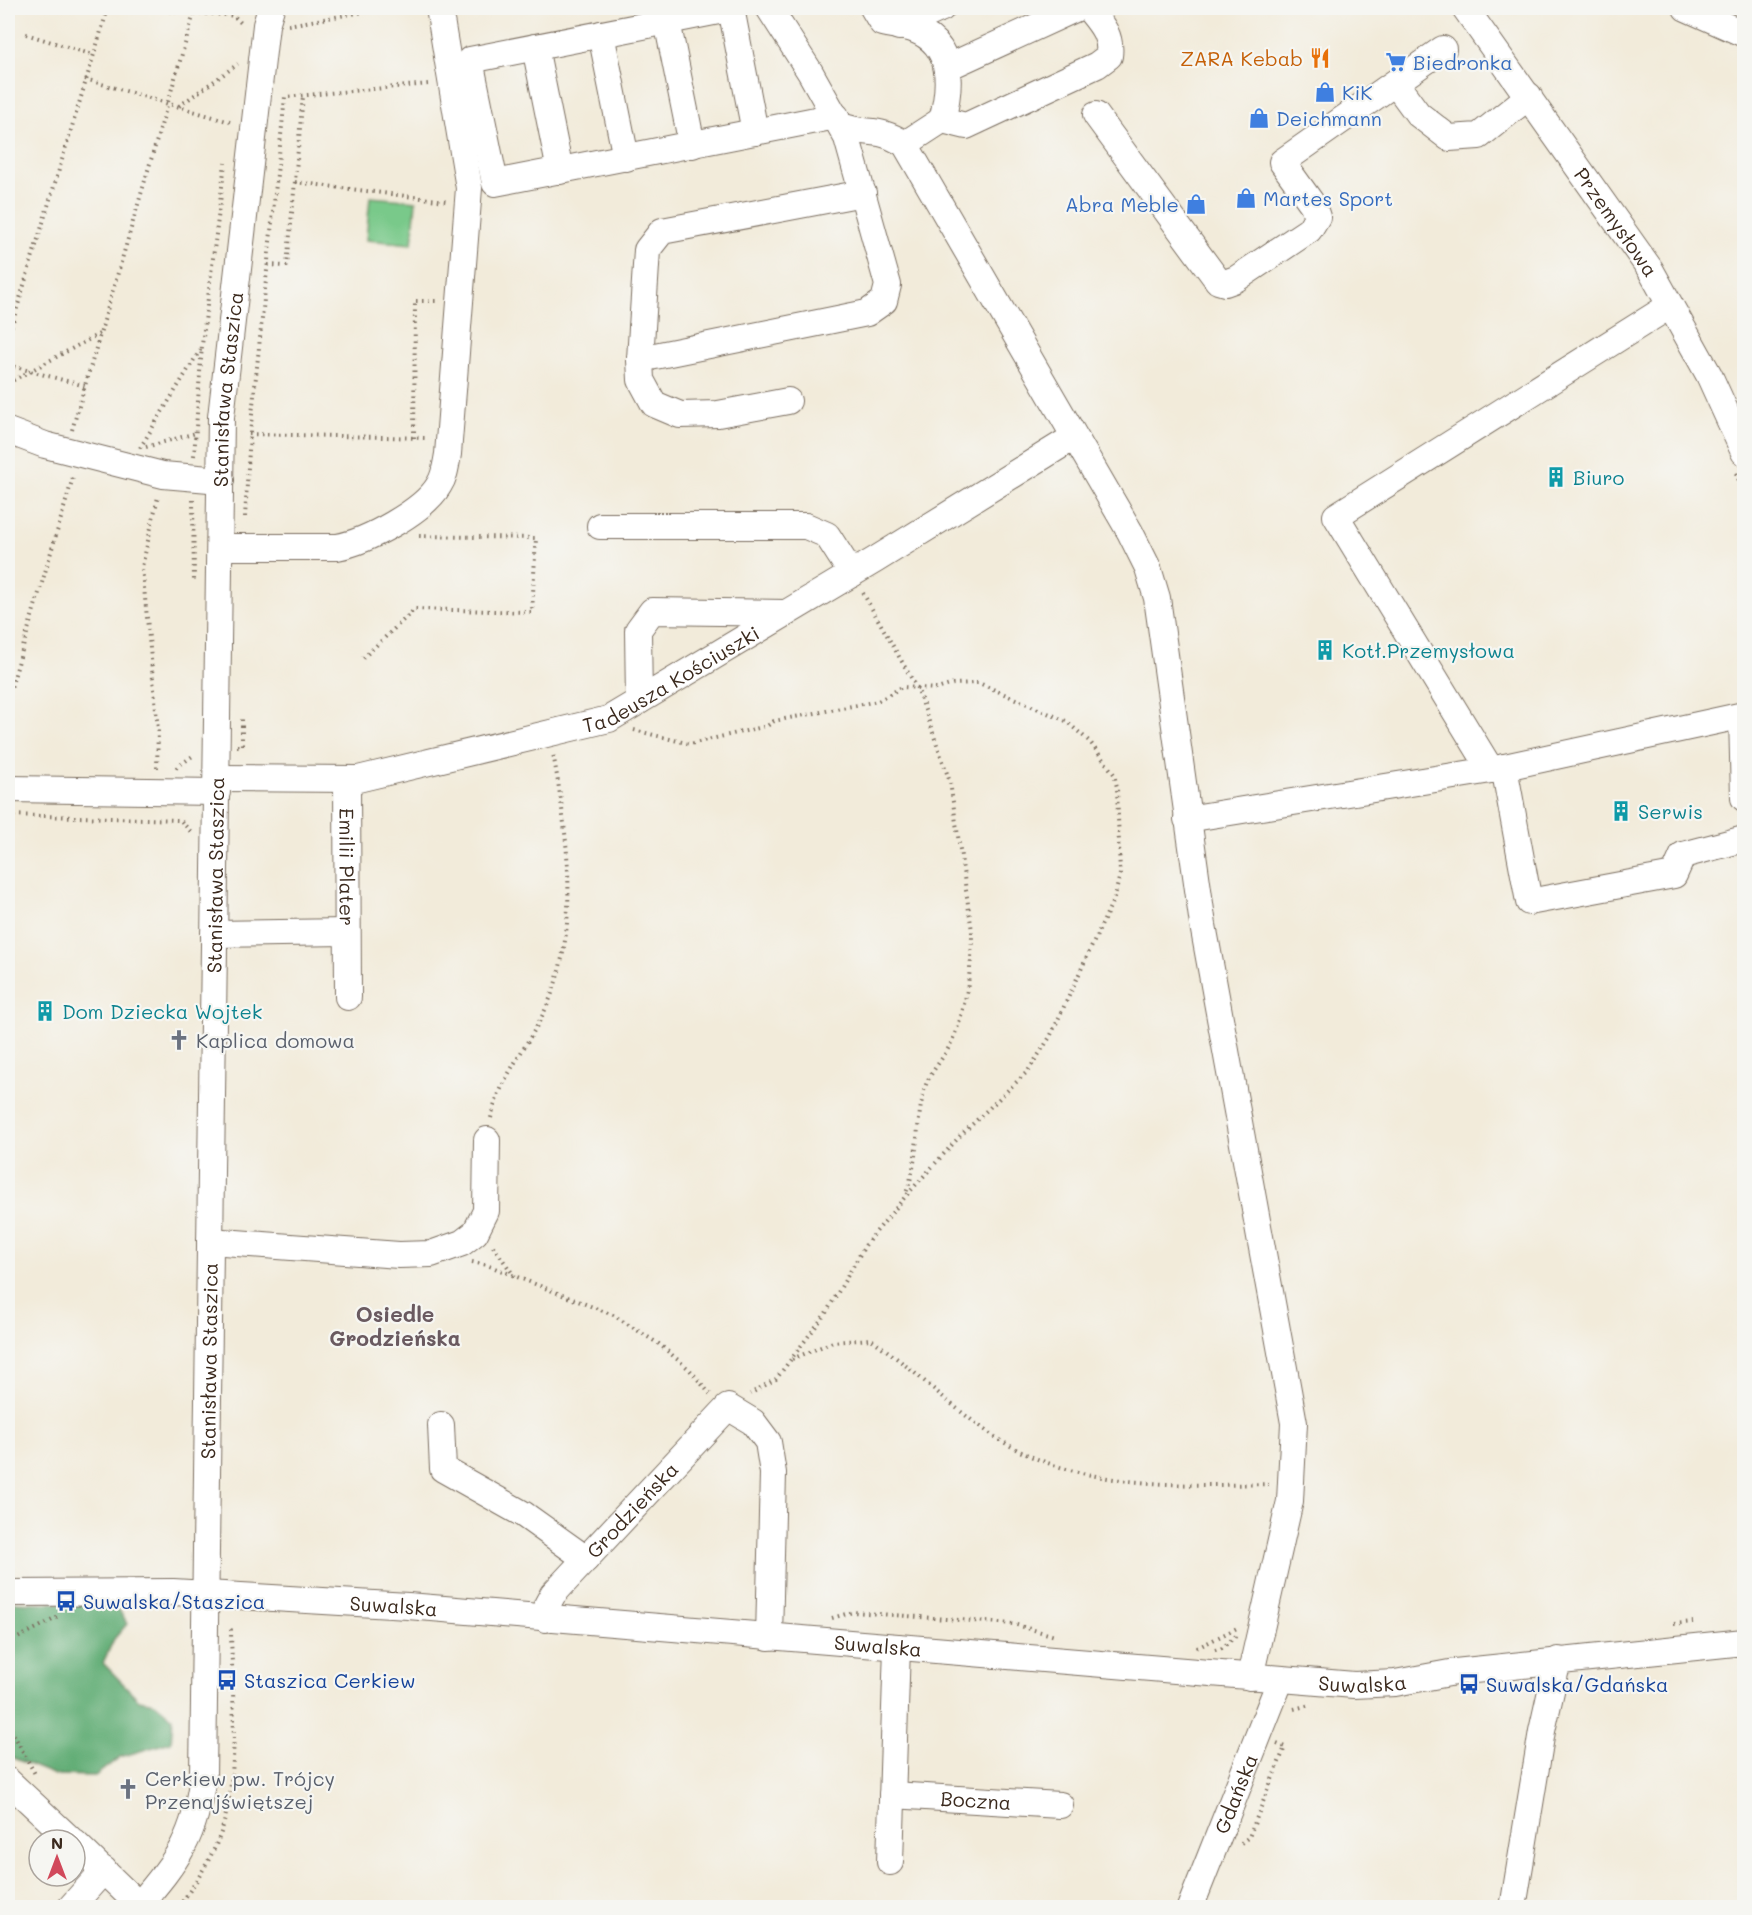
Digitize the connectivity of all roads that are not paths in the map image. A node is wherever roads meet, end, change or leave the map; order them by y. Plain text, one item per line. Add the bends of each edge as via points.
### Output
1 (439, 8) edge
2 (732, 8) edge
3 (769, 8) edge
4 (873, 8) edge
5 (942, 8) edge
6 (1077, 8) edge
7 (1088, 8) edge
8 (1464, 8) edge
9 (1686, 8) edge
10 (260, 19) edge
11 (667, 21) junction
12 (899, 27) junction
13 (601, 34) junction
14 (1744, 34) edge
15 (535, 47) junction
16 (1443, 49) dead end
17 (948, 67) junction
18 (452, 69) junction
19 (1396, 84) junction
20 (1529, 96) junction
21 (1096, 115) dead end
22 (942, 120) junction
23 (838, 121) junction
24 (755, 132) junction
25 (905, 144) junction
26 (692, 145) junction
27 (626, 158) junction
28 (560, 171) junction
29 (495, 183) junction
30 (863, 193) junction
31 (460, 195) junction
32 (1660, 312) dead end
33 (640, 359) junction
34 (788, 401) dead end
35 (8, 430) edge
36 (1074, 437) junction
37 (1744, 452) edge
38 (220, 480) junction
39 (600, 526) dead end
40 (231, 547) junction
41 (852, 574) junction
42 (786, 613) junction
43 (639, 701) junction
44 (1743, 716) edge
45 (1498, 768) junction
46 (347, 779) junction
47 (218, 785) junction
48 (8, 789) edge
49 (1744, 798) edge
50 (1186, 819) junction
51 (1744, 839) edge
52 (347, 932) junction
53 (214, 934) junction
54 (348, 997) dead end
55 (487, 1140) road end
56 (210, 1241) junction
57 (441, 1425) dead end
58 (586, 1559) junction
59 (8, 1593) edge
60 (204, 1594) junction
61 (546, 1619) junction
62 (769, 1637) junction
63 (1744, 1642) edge
64 (897, 1647) junction
65 (1558, 1660) junction
66 (1250, 1677) junction
67 (1280, 1681) junction
68 (8, 1782) edge
69 (892, 1795) junction
70 (1060, 1805) dead end
71 (58, 1828) edge
72 (87, 1854) edge
73 (890, 1862) dead end
74 (104, 1870) junction
75 (140, 1906) edge
76 (70, 1908) edge
77 (1190, 1908) edge
78 (1514, 1908) edge

1 - 18 street
2 - 11 street
2 - 24 street
3 - 23 street
4 - 12 street via 882,22
5 - 12 street
6 - 17 street
7 - 22 street via 1108,34 1109,56 966,126
8 - 20 street, Przemysłowa
9 - 14 street
10 - 38 street, Stanisława Staszica via 220,434
11 - 13 street
11 - 26 street
12 - 17 street via 928,36
13 - 15 street
13 - 27 street
15 - 18 street
15 - 28 street
16 - 19 street
17 - 22 street via 949,94
18 - 29 street
18 - 31 street
19 - 20 street via 1418,114 1449,138 1479,136
19 - 21 street via 1282,162 1313,205 1317,218 1308,230 1225,283 1218,281
20 - 37 street, Przemysłowa via 1661,287 1709,375
22 - 25 street
23 - 24 street
23 - 25 street via 854,131 883,132
23 - 30 street
24 - 26 street
25 - 36 street
26 - 27 street
27 - 28 street
28 - 29 street
29 - 31 street
30 - 33 street via 662,231 647,250
30 - 33 street via 888,285 884,301 867,313
31 - 40 street via 450,439 440,484 430,497 367,538 338,547
32 - 45 street via 1336,516
33 - 34 street via 641,380 654,404 680,415 718,414
35 - 38 street via 73,452 163,475
36 - 41 street, Tadeusza Kościuszki
36 - 50 street via 1130,532 1148,568 1157,598
38 - 40 street, Stanisława Staszica
39 - 41 street via 806,526 827,535
40 - 47 street, Stanisława Staszica
41 - 42 street, Tadeusza Kościuszki
42 - 43 street, Tadeusza Kościuszki
42 - 43 street via 652,611 639,630
43 - 46 street, Tadeusza Kościuszki via 609,719 444,760
44 - 45 street
44 - 49 street
45 - 50 street
45 - 51 street via 1529,902 1674,875 1683,855
46 - 47 street, Tadeusza Kościuszki
46 - 52 street, Emilii Plater
47 - 48 street, Tadeusza Kościuszki
47 - 53 street, Stanisława Staszica
50 - 66 street via 1294,1423 1290,1501
52 - 53 street, Emilii Plater
52 - 54 street
53 - 56 street, Stanisława Staszica
55 - 56 street via 486,1211 475,1233 462,1243 431,1254 399,1255
56 - 60 street, Stanisława Staszica
57 - 58 street via 443,1469 523,1514
58 - 61 street, Grodzieńska via 553,1594
58 - 62 street, Grodzieńska via 728,1407 753,1422 768,1442 773,1473
59 - 60 street, Suwalska
60 - 61 street, Suwalska
60 - 75 street, Stanisława Staszica via 203,1776 199,1806 183,1850
61 - 62 street, Suwalska
62 - 64 street, Suwalska
63 - 65 street, Suwalska
64 - 66 street, Suwalska
64 - 69 street
65 - 67 street, Suwalska via 1395,1683
65 - 78 street via 1542,1731
66 - 67 street, Suwalska
67 - 77 street, Gdańska
68 - 71 street
69 - 70 street, Boczna
69 - 73 street
72 - 74 street
74 - 75 street
74 - 76 street

